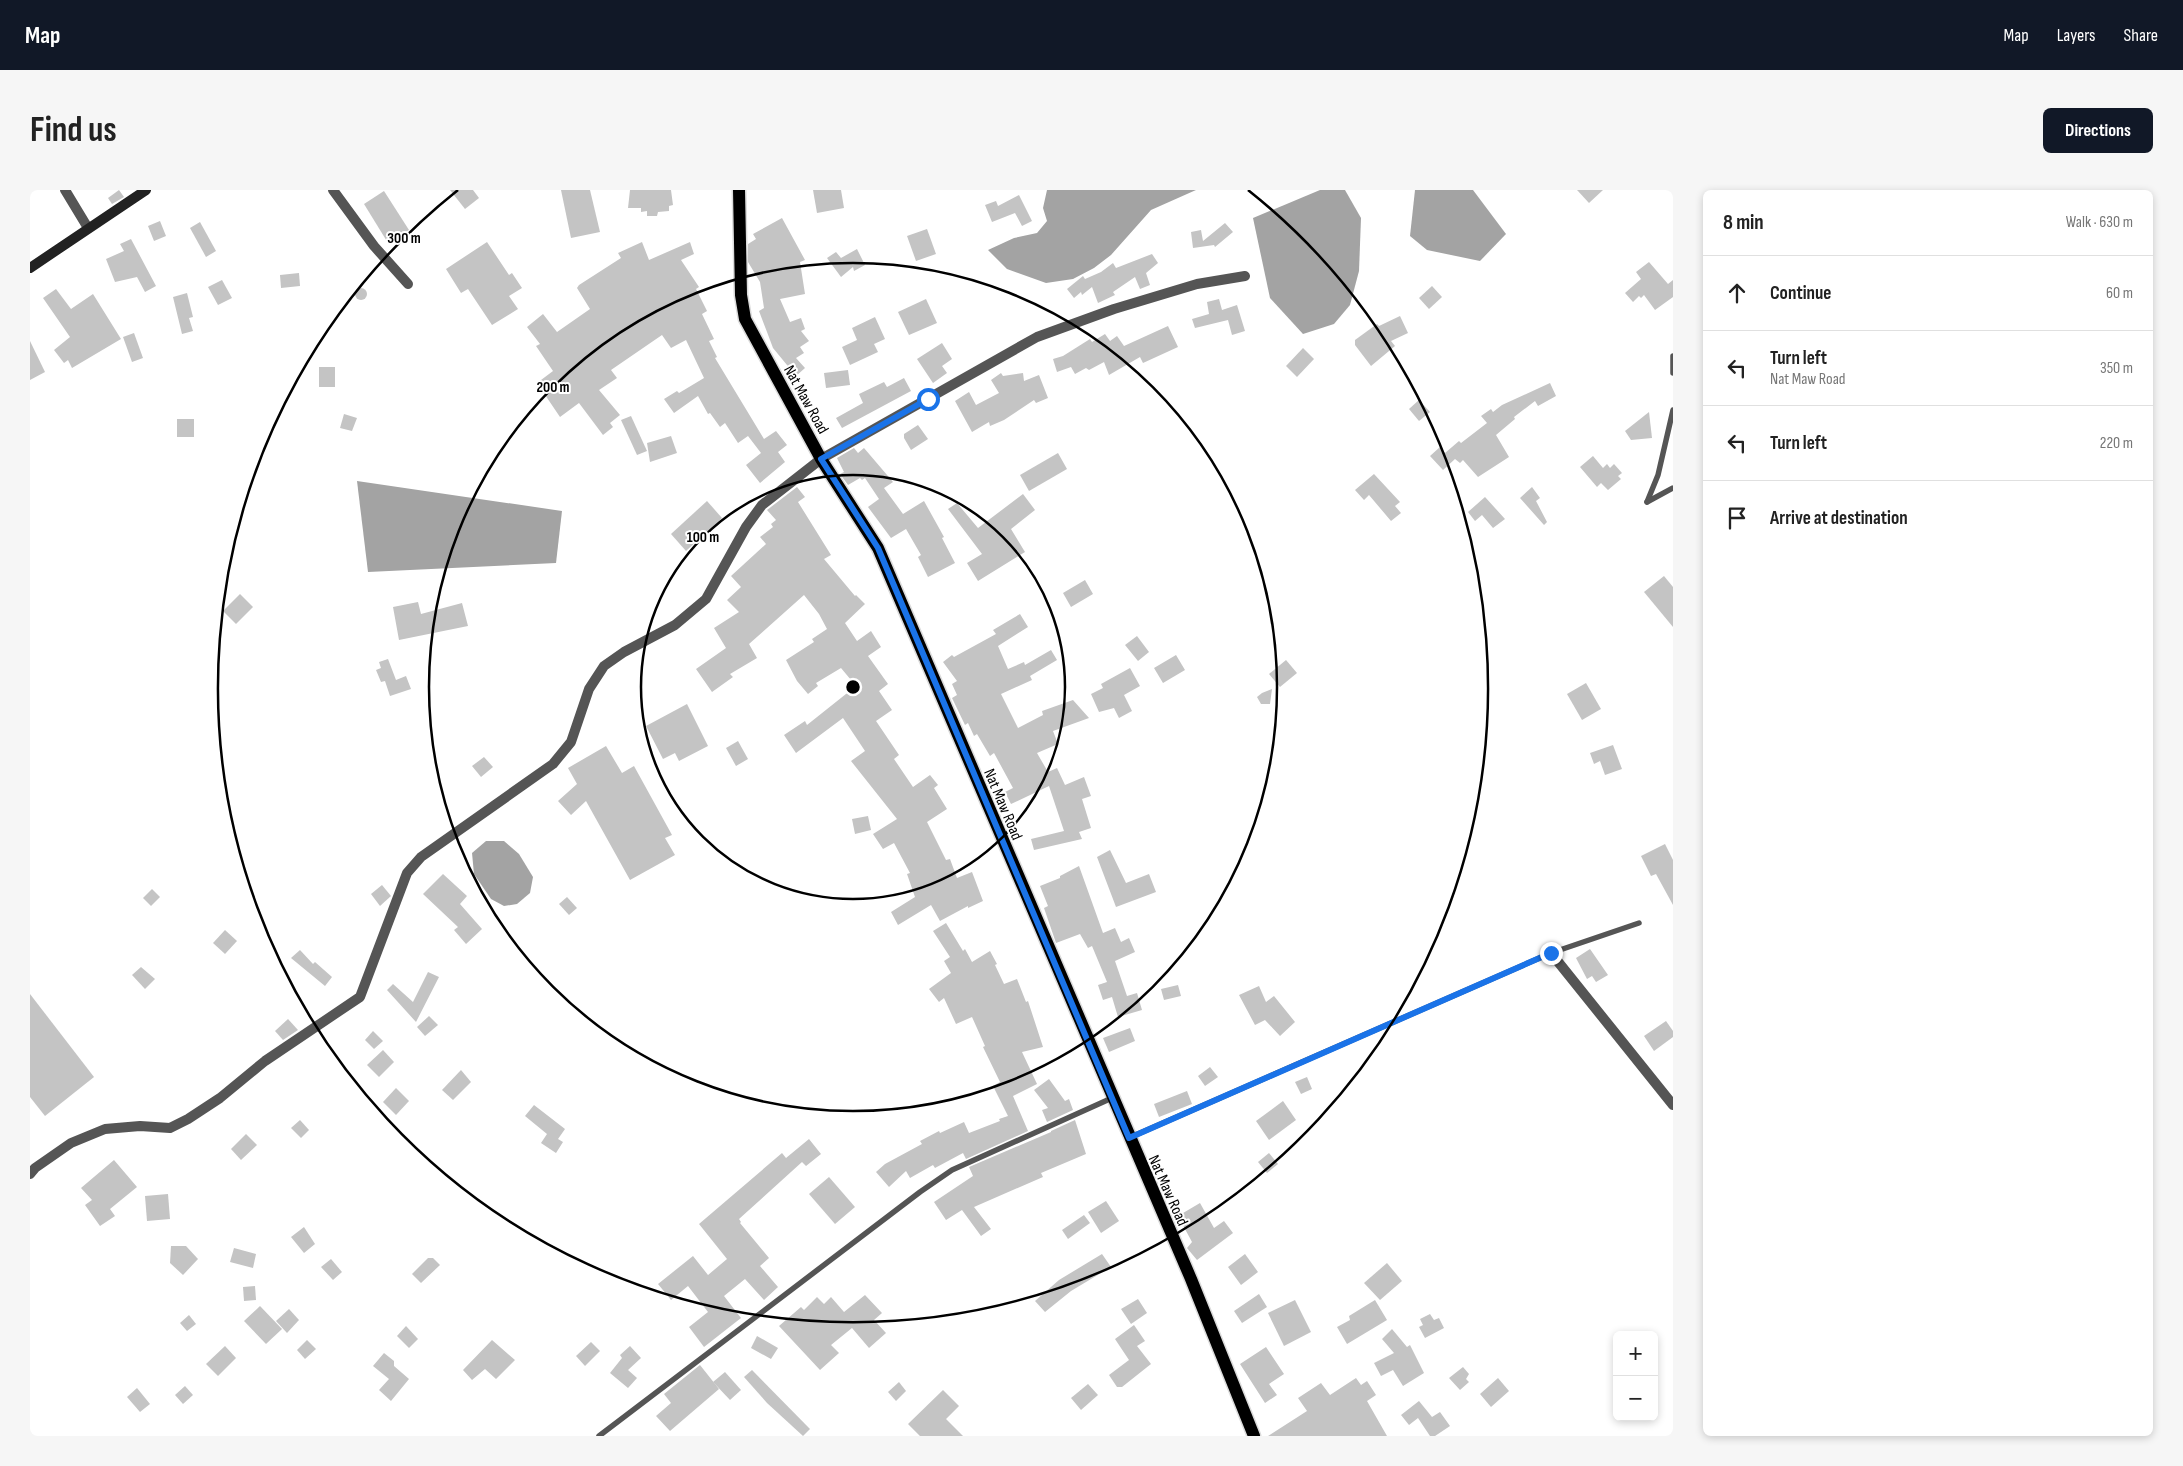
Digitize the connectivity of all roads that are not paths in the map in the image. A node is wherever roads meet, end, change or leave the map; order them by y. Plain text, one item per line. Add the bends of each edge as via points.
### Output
1 (66, 190) edge
2 (146, 190) edge
3 (332, 190) edge
4 (739, 190) edge
5 (88, 228) junction
6 (30, 268) edge
7 (1245, 276) dead end
8 (408, 284) dead end
9 (1673, 356) edge
10 (1673, 373) edge
11 (1673, 410) edge
12 (821, 459) junction
13 (1673, 488) edge
14 (1639, 923) dead end
15 (1551, 953) junction
16 (1112, 1098) junction
17 (1673, 1105) edge
18 (1129, 1138) junction
19 (30, 1174) edge
20 (599, 1436) edge
21 (1254, 1436) edge

1 - 5 street
2 - 5 main road
3 - 8 street via 374,246
4 - 12 main road, Nat Maw Road via 741,295 745,319
5 - 6 main road
7 - 12 street via 1197,284 1037,337
9 - 10 lane
11 - 13 lane via 1658,476 1646,502
12 - 16 main road, Nat Maw Road via 878,548
12 - 19 street via 762,505 706,599 675,625 604,666 590,689 571,742 553,764 428,852 407,873 360,996 188,1119 170,1128 140,1126 106,1130 71,1143
14 - 15 lane
15 - 17 street
15 - 18 lane
16 - 18 main road, Nat Maw Road
16 - 20 lane via 952,1170
18 - 21 main road, Nat Maw Road

